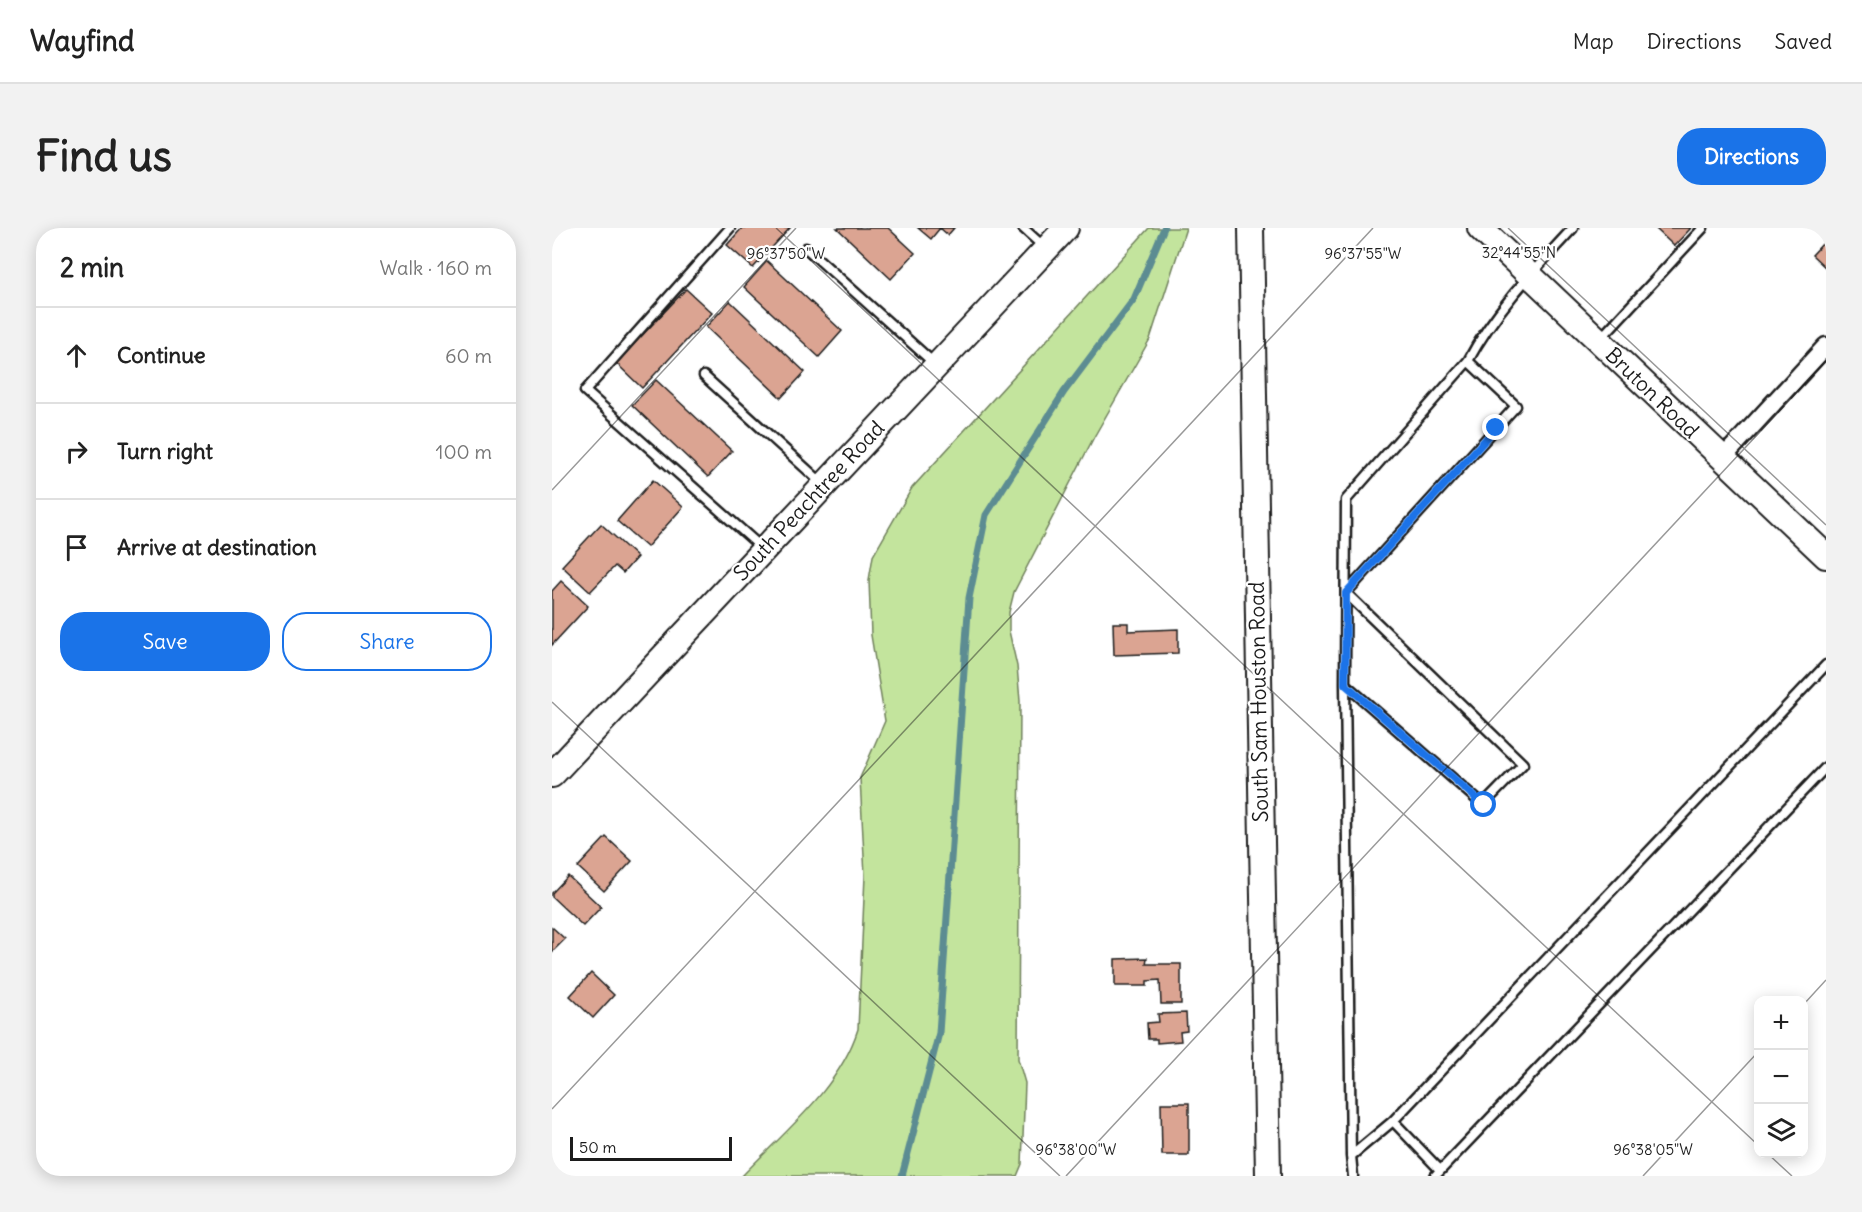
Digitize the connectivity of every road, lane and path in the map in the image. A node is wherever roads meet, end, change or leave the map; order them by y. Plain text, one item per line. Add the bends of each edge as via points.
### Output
1 (730, 228) edge
2 (1023, 228) edge
3 (1066, 228) edge
4 (1251, 228) edge
5 (1480, 228) edge
6 (1573, 228) edge
7 (1703, 228) edge
8 (807, 248) dead end
9 (1047, 249) junction
10 (1529, 276) junction
11 (1598, 341) junction
12 (1826, 346) edge
13 (1468, 361) junction
14 (936, 366) junction
15 (704, 376) dead end
16 (1722, 459) junction
17 (824, 485) junction
18 (763, 549) junction
19 (1826, 556) edge
20 (1346, 593) junction
21 (1826, 665) edge
22 (1345, 684) junction
23 (1826, 767) edge
24 (552, 775) edge
25 (1392, 1121) junction
26 (1351, 1156) junction
27 (1438, 1173) edge
28 (1268, 1176) edge
29 (1353, 1176) edge

1 - 18 lane via 585,391
2 - 9 lane
3 - 9 main road, South Peachtree Road
4 - 28 main road, South Sam Houston Road
5 - 10 main road, Bruton Road
6 - 10 lane
7 - 11 lane
8 - 14 lane
9 - 14 main road, South Peachtree Road
10 - 11 main road, Bruton Road
10 - 13 lane via 1480,338
11 - 16 main road, Bruton Road
12 - 16 street
13 - 20 lane via 1346,500
13 - 20 lane via 1516,406
14 - 17 main road, South Peachtree Road
15 - 17 lane
16 - 19 main road, Bruton Road
17 - 18 main road, South Peachtree Road
18 - 24 main road, South Peachtree Road
20 - 22 lane
20 - 22 lane via 1523,764 1484,805
21 - 25 lane
22 - 26 lane
23 - 27 lane
25 - 26 lane
25 - 27 lane
26 - 29 lane

